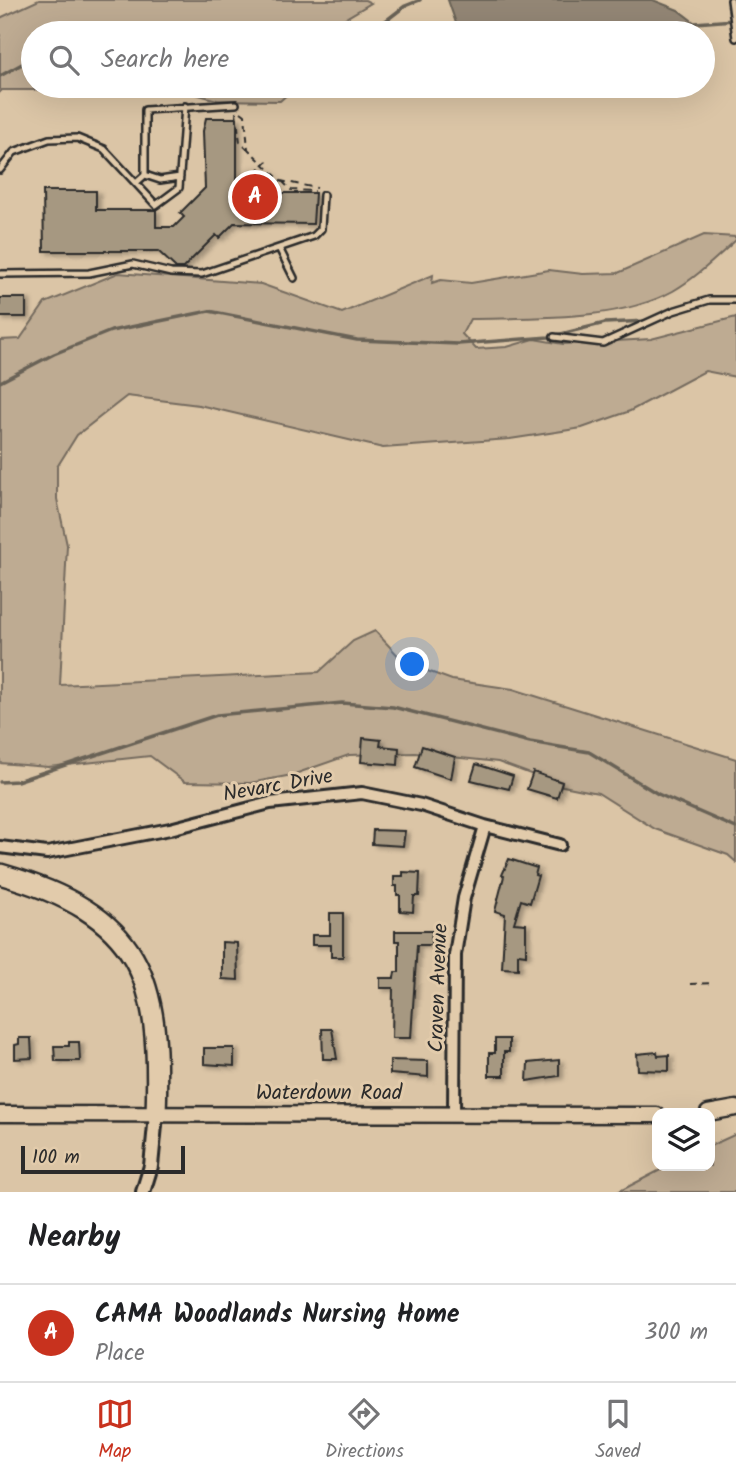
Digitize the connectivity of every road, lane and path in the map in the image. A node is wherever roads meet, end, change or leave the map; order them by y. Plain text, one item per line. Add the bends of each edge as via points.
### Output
1 (731, 0) edge
2 (736, 38) edge
3 (185, 106) junction
4 (236, 108) junction
5 (248, 149) junction
6 (267, 161) dead end
7 (264, 164) junction
8 (0, 170) edge
9 (145, 175) junction
10 (180, 177) junction
11 (281, 181) junction
12 (135, 183) junction
13 (239, 190) dead end
14 (320, 193) junction
15 (279, 248) junction
16 (0, 274) edge
17 (294, 278) dead end
18 (736, 300) edge
19 (554, 337) dead end
20 (485, 827) junction
21 (560, 845) dead end
22 (0, 848) edge
23 (0, 874) edge
24 (712, 983) dead end
25 (690, 984) dead end
26 (736, 1108) edge
27 (715, 1112) edge
28 (454, 1113) junction
29 (0, 1114) edge
30 (156, 1115) junction
31 (652, 1115) edge
32 (143, 1192) edge

1 - 2 lane
3 - 4 lane
3 - 9 lane via 145,110
3 - 10 lane
4 - 5 path via 240,142
4 - 5 path via 245,115
5 - 7 path
6 - 7 path
7 - 11 path
7 - 13 path
8 - 12 lane via 14,152 49,139 77,138 104,149
9 - 10 lane via 160,180
9 - 12 lane
10 - 12 lane via 179,188 156,205
11 - 14 path via 291,190
11 - 14 path via 317,187
14 - 15 lane via 321,229
15 - 16 lane via 202,274 133,264 97,273
15 - 17 lane
18 - 19 lane via 697,303 603,343
20 - 21 street, Nevarc Drive
20 - 22 street, Nevarc Drive via 421,805 362,793 270,803 47,853
20 - 28 street, Craven Avenue via 464,898 455,955
23 - 30 highway via 86,910 110,928 131,955 149,994 156,1030
24 - 25 path
26 - 27 main road
28 - 30 main road, Waterdown Road
28 - 31 main road, Waterdown Road
29 - 30 main road, Waterdown Road
30 - 32 street via 151,1166

